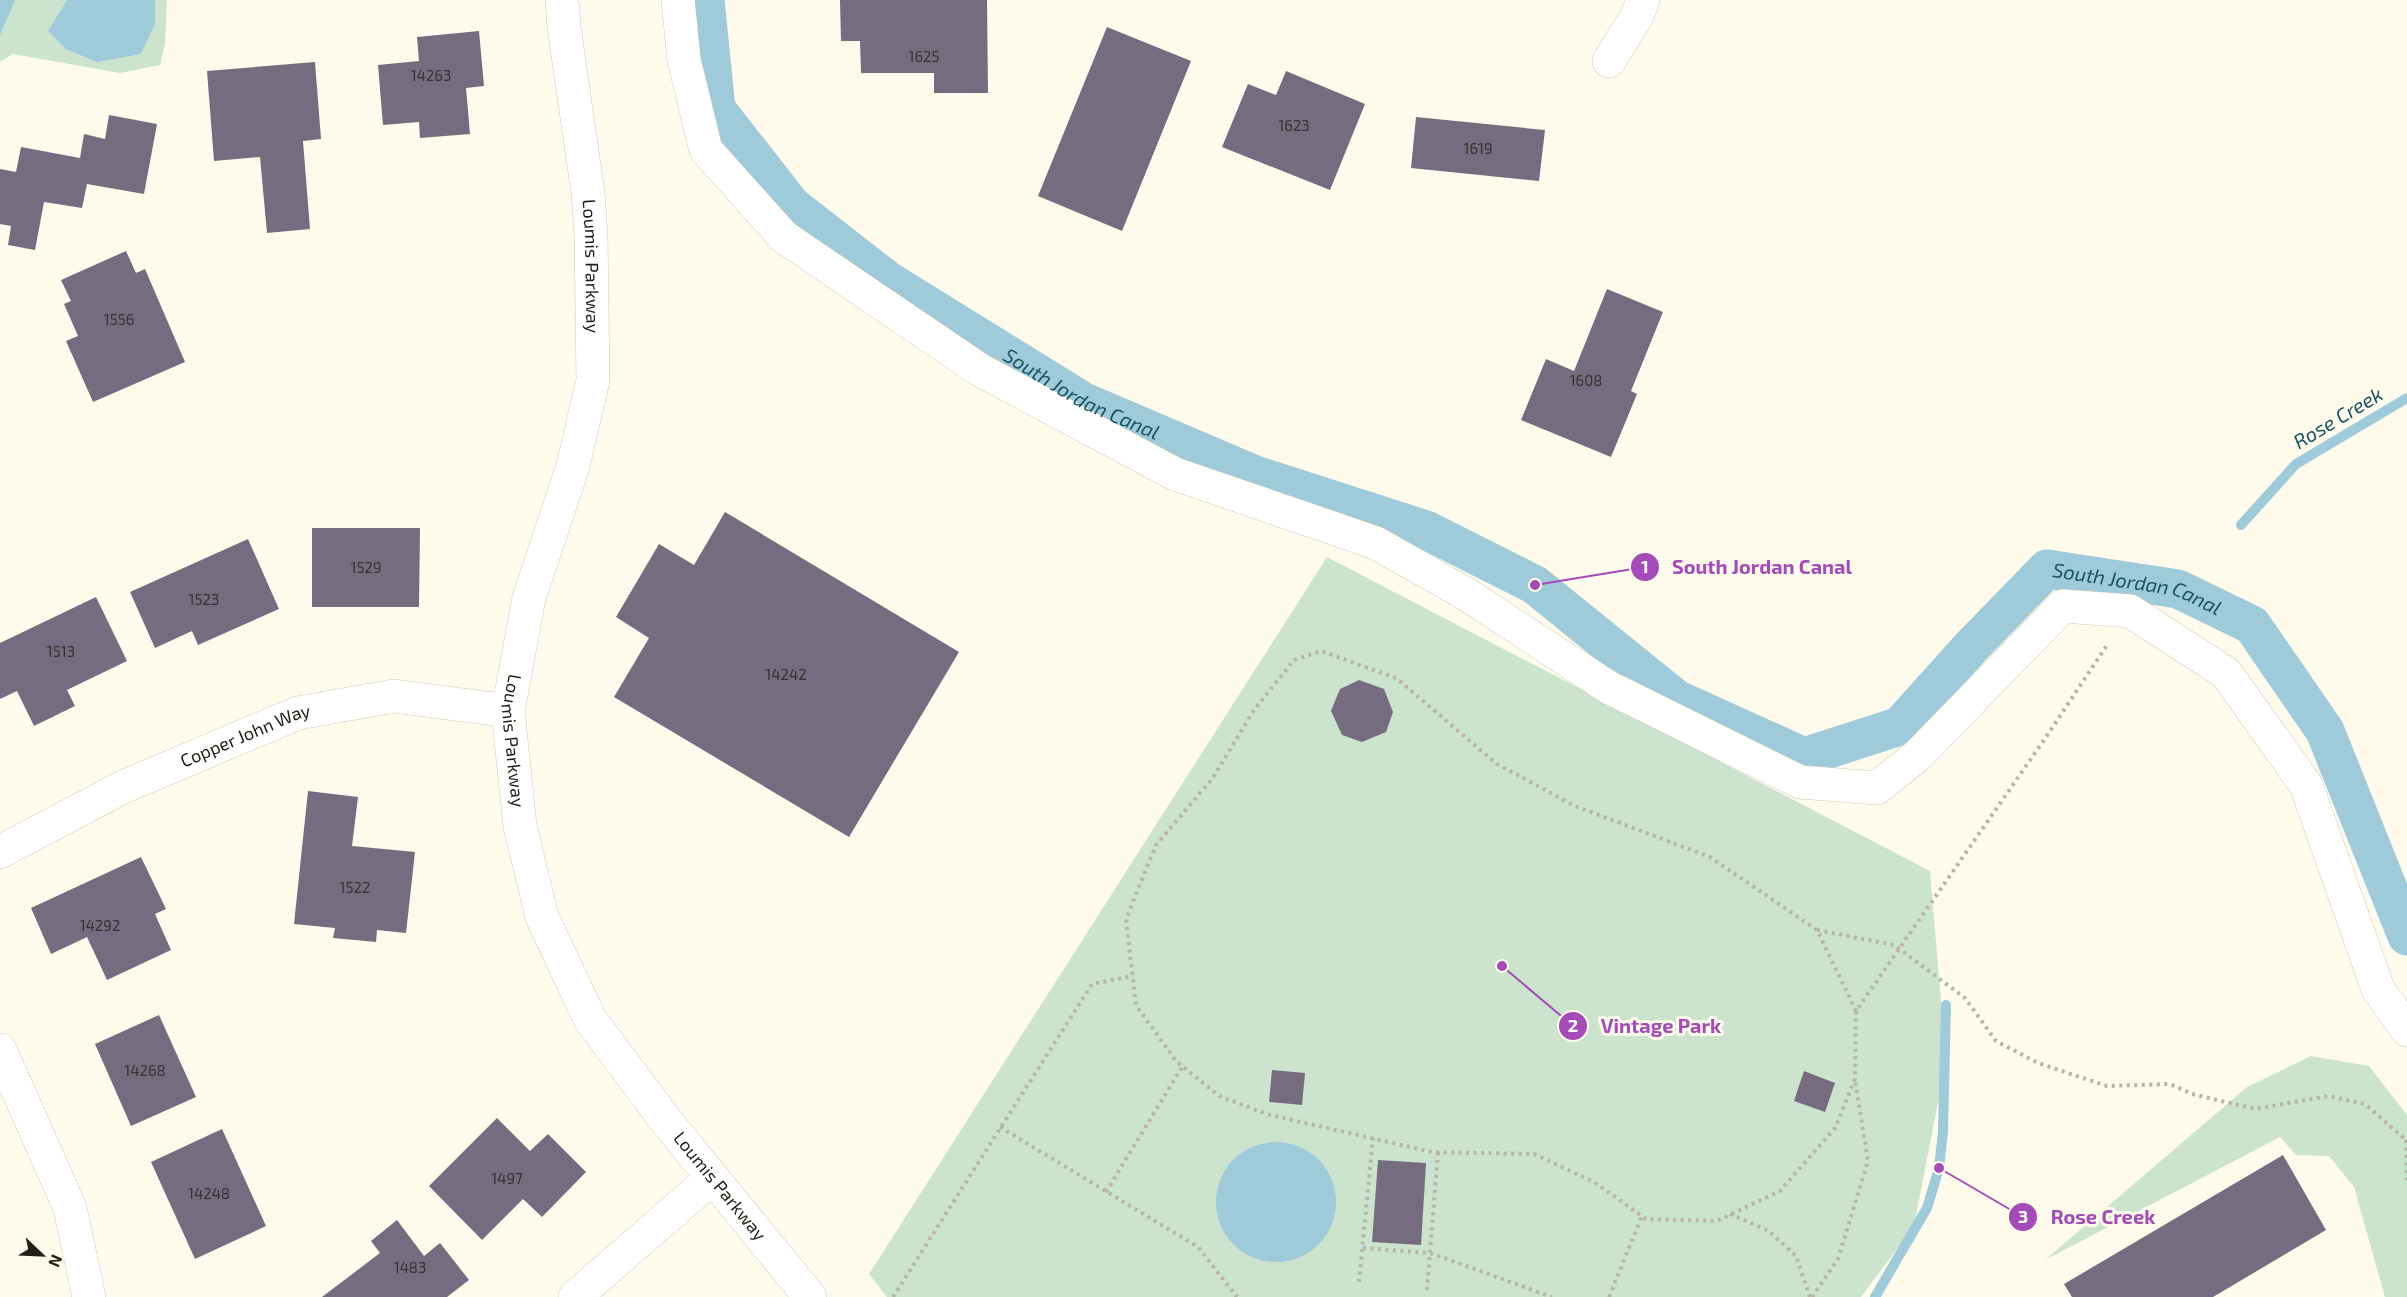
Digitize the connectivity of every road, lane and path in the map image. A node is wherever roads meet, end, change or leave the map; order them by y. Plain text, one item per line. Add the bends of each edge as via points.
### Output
1 (562, 0) edge
2 (678, 0) edge
3 (1643, 0) edge
4 (1609, 61) dead end
5 (2130, 611) junction
6 (508, 711) junction
7 (0, 852) edge
8 (1817, 930) junction
9 (1899, 948) junction
10 (1133, 976) junction
11 (1856, 1011) junction
12 (2407, 1030) edge
13 (0, 1050) edge
14 (1182, 1067) junction
15 (1855, 1079) junction
16 (1000, 1127) junction
17 (1373, 1138) junction
18 (2407, 1140) edge
19 (1438, 1152) junction
20 (712, 1178) junction
21 (2407, 1182) edge
22 (1106, 1192) junction
23 (1730, 1214) junction
24 (1642, 1216) junction
25 (1363, 1248) junction
26 (1430, 1253) junction
27 (1359, 1282) dead end
28 (1427, 1290) dead end
29 (89, 1297) edge
30 (575, 1297) edge
31 (810, 1297) edge
32 (892, 1297) edge
33 (1237, 1297) edge
34 (1552, 1297) edge
35 (1609, 1297) edge
36 (1811, 1297) edge

1 - 6 street, Loumis Parkway via 588,194 593,380 573,466 529,598
2 - 5 street via 684,60 706,150 784,237 990,375 1175,474 1376,543 1466,594 1608,687 1800,782 1876,788 1918,755 2063,606
3 - 4 street
5 - 9 path
5 - 12 street via 2226,673 2306,785 2379,989
6 - 7 street, Copper John Way via 394,696 298,714 123,787
6 - 20 street, Loumis Parkway via 520,826 542,917 590,1019
8 - 9 path
8 - 10 path via 1710,856 1575,806 1497,764 1396,678 1321,651 1294,660 1254,710 1212,779 1156,845 1126,919
8 - 11 path
9 - 11 path
9 - 18 path via 1965,998 1995,1041 2038,1063 2107,1086 2170,1084 2192,1094 2255,1109 2328,1096 2365,1104
10 - 14 path via 1137,1005
10 - 16 path via 1092,984
11 - 15 path
13 - 29 street via 70,1208
14 - 17 path via 1229,1100 1270,1115
14 - 22 path
15 - 23 path via 1835,1128 1780,1191
15 - 36 path via 1868,1161 1838,1259
16 - 22 path
16 - 32 path
17 - 19 path
17 - 25 path
18 - 21 path
19 - 24 path via 1534,1154 1594,1182
19 - 26 path
20 - 30 street
20 - 31 street, Loumis Parkway
22 - 33 path via 1198,1247
23 - 24 path via 1717,1221
23 - 36 path via 1769,1231 1796,1256
24 - 35 path
25 - 26 path
25 - 27 path
26 - 28 path
26 - 34 path

